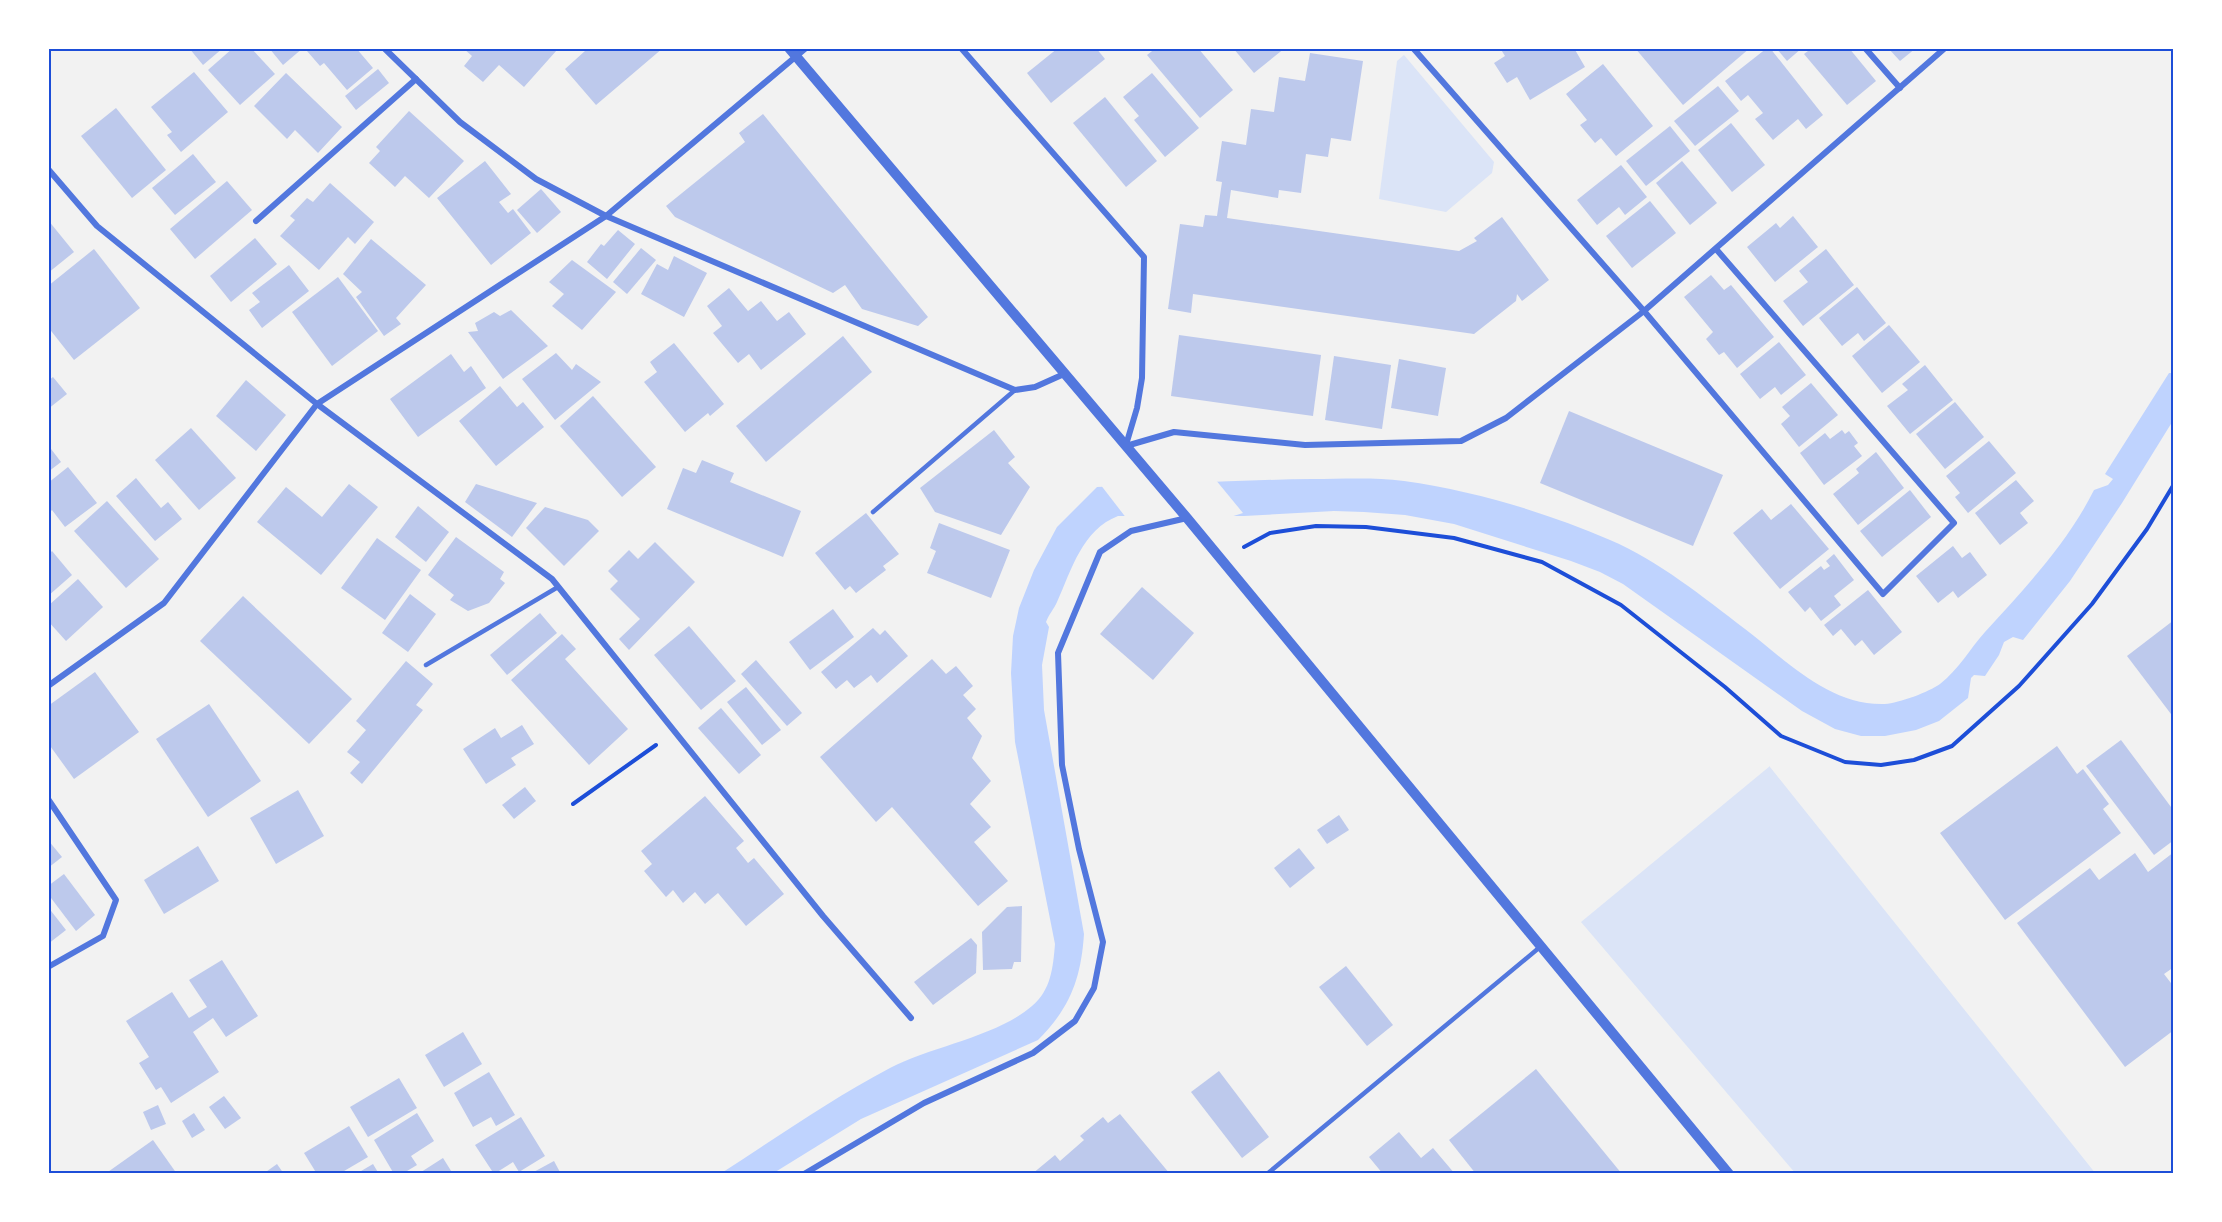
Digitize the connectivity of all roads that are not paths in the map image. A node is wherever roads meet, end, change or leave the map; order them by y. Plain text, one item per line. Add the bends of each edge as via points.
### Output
1 (384, 48) edge
2 (789, 48) edge
3 (806, 48) edge
4 (961, 48) edge
5 (1413, 48) edge
6 (1865, 48) edge
7 (1945, 48) edge
8 (797, 57) junction
9 (417, 79) junction
10 (1900, 87) junction
11 (48, 169) edge
12 (606, 216) junction
13 (256, 221) dead end
14 (1716, 249) junction
15 (1644, 311) junction
16 (1064, 374) junction
17 (1015, 390) junction
18 (318, 404) junction
19 (1126, 446) junction
20 (873, 512) dead end
21 (1190, 522) junction
22 (558, 587) junction
23 (426, 665) dead end
24 (48, 686) edge
25 (48, 799) edge
26 (1540, 947) junction
27 (48, 968) edge
28 (911, 1017) dead end
29 (804, 1174) edge
30 (1268, 1174) edge
31 (1729, 1174) edge

1 - 9 street
2 - 8 street
3 - 8 street
4 - 19 street via 1144,257 1142,378
5 - 15 street
6 - 10 street
7 - 10 street
8 - 12 street
8 - 16 street
9 - 12 street via 460,122 536,179
9 - 13 street
10 - 14 street
11 - 18 street via 97,226
12 - 17 street
12 - 18 street
14 - 15 street
14 - 15 street via 1954,523 1883,594
15 - 19 street via 1506,418 1461,441 1305,445 1174,432
16 - 17 street via 1035,387
16 - 19 street
17 - 20 lane
18 - 22 street
18 - 24 street via 164,603
19 - 21 street
21 - 26 street
21 - 29 street via 1131,531 1100,552 1058,653 1062,765 1103,942 1094,988 1076,1021 1034,1053 924,1103
22 - 23 lane
22 - 28 street via 824,916
25 - 27 street via 116,900 103,936
26 - 30 lane
26 - 31 street

